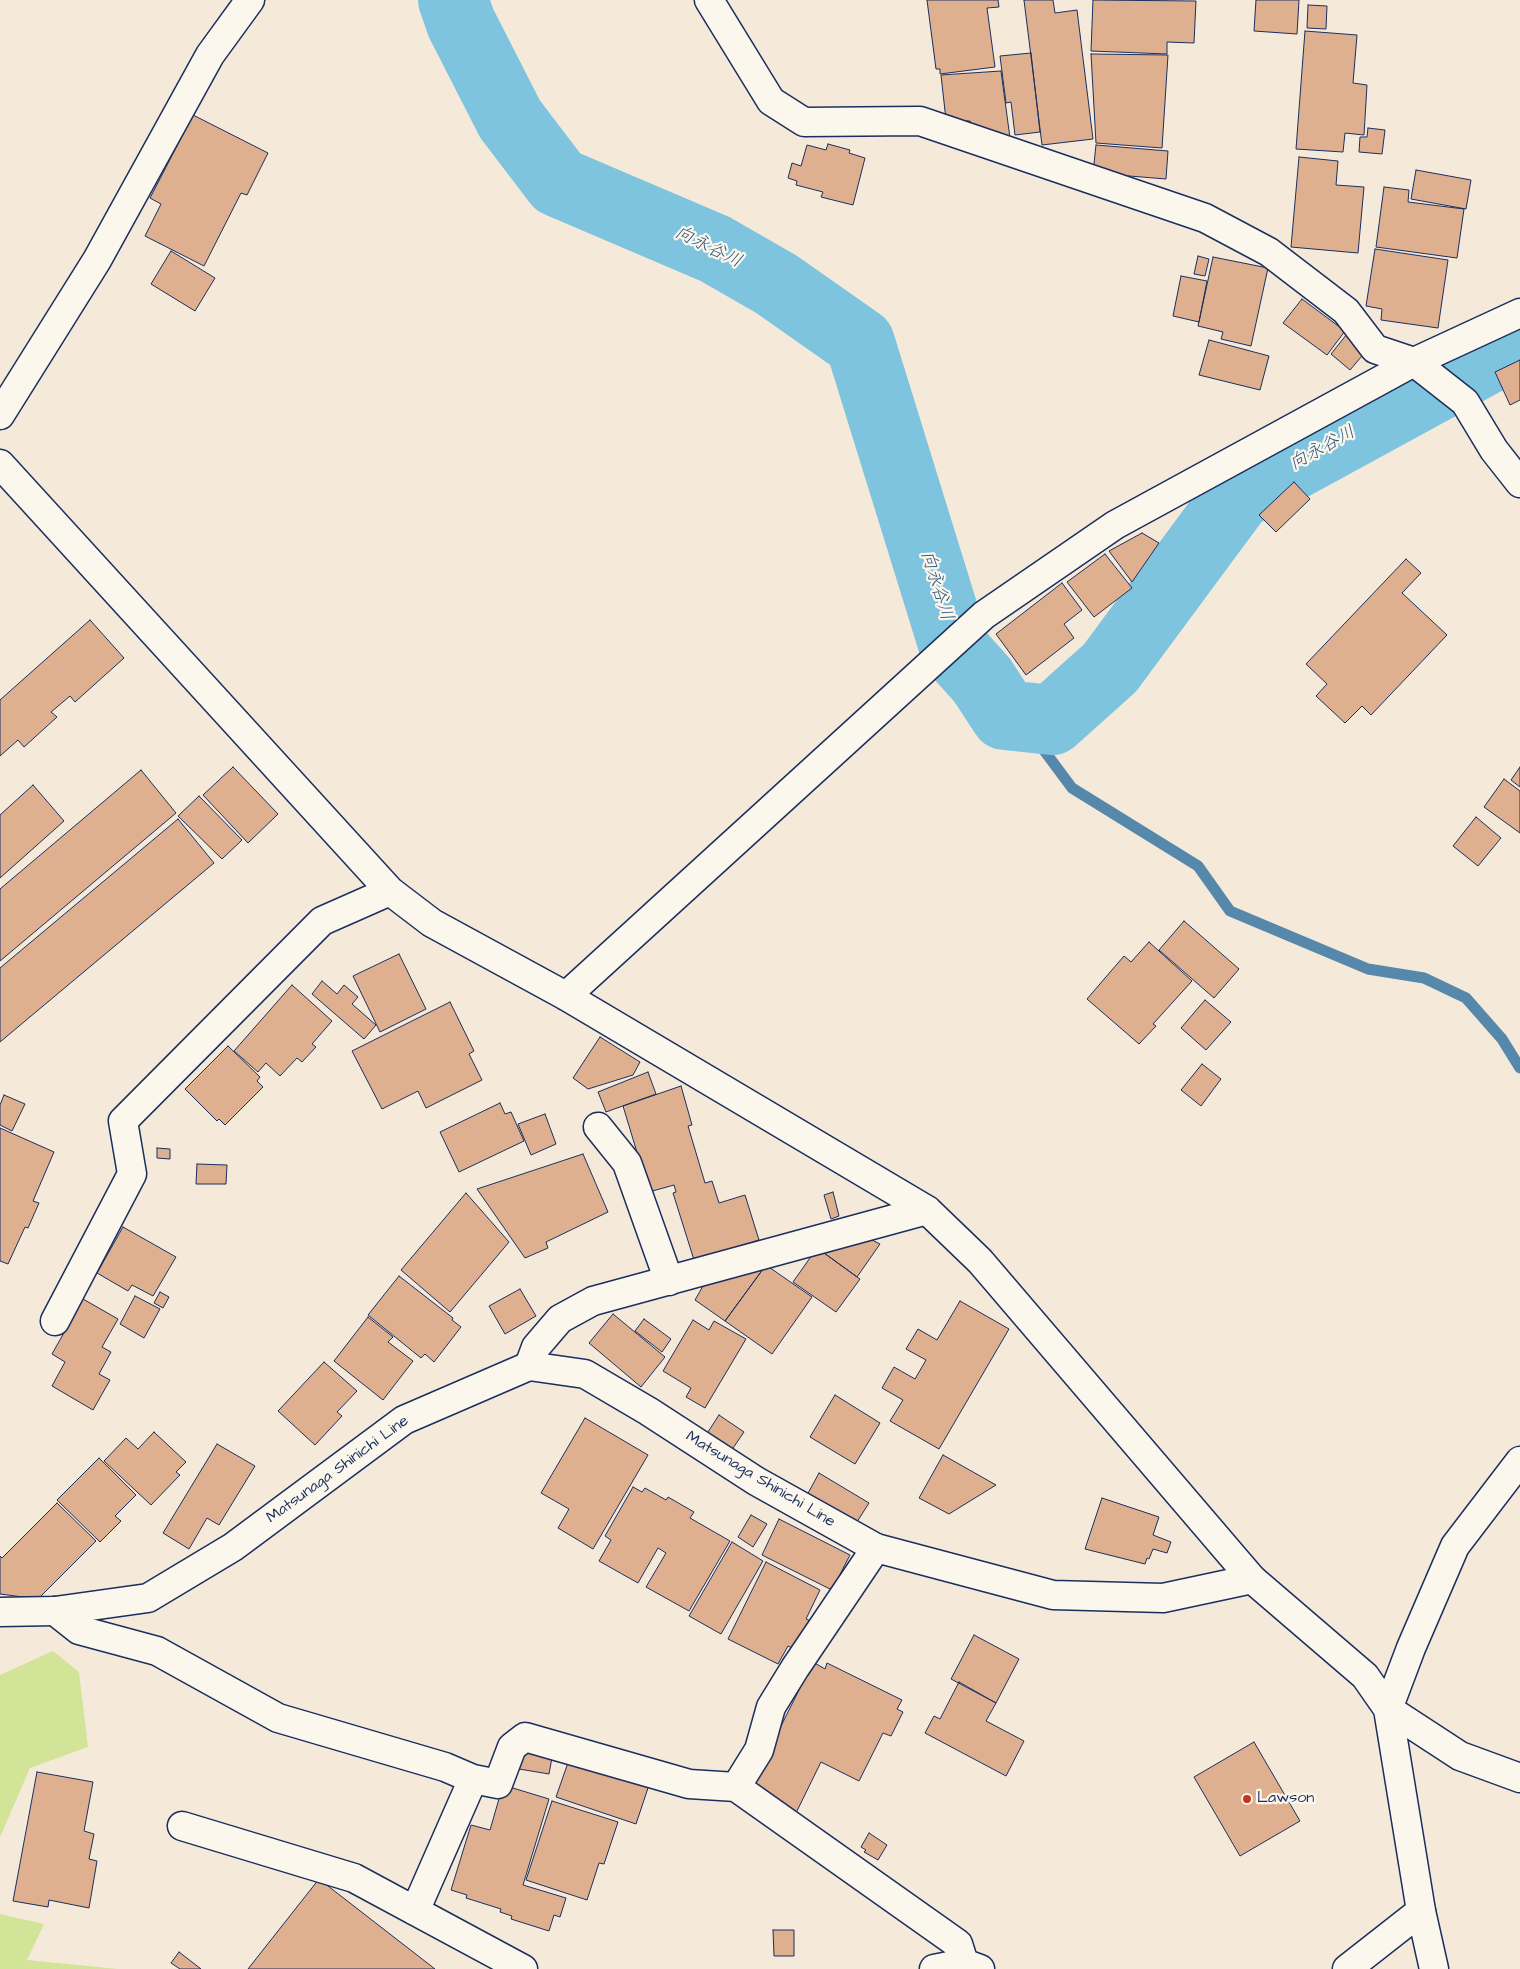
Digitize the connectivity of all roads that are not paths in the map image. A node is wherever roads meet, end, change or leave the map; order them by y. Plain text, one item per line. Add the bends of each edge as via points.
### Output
1 (250, 0) edge
2 (709, 0) edge
3 (1520, 313) edge
4 (1414, 362) junction
5 (0, 415) edge
6 (0, 464) edge
7 (1520, 483) edge
8 (390, 891) junction
9 (566, 996) junction
10 (598, 1127) dead end
11 (927, 1210) junction
12 (670, 1281) junction
13 (55, 1321) dead end
14 (529, 1366) junction
15 (1520, 1460) edge
16 (876, 1548) junction
17 (1252, 1579) junction
18 (56, 1611) junction
19 (0, 1612) edge
20 (1388, 1709) junction
21 (1520, 1778) edge
22 (473, 1779) junction
23 (736, 1787) junction
24 (182, 1826) dead end
25 (415, 1911) junction
26 (1421, 1911) junction
27 (972, 1966) edge
28 (523, 1969) edge
29 (934, 1969) edge
30 (1347, 1969) edge
31 (1434, 1969) edge

1 - 5 street via 210,55 97,260
2 - 4 street via 770,101 804,122 920,121 1205,218 1269,252 1346,311 1375,349
3 - 4 street
4 - 7 street via 1466,402 1494,450
4 - 9 street via 1115,526 984,615
6 - 8 street
8 - 9 street via 432,923
8 - 13 street via 322,921 123,1121 132,1174
9 - 11 street
10 - 12 street via 627,1163
11 - 12 street
11 - 17 street via 980,1261
12 - 14 street via 593,1302 560,1319 536,1347
14 - 16 street, Matsunaga Shinichi Line via 585,1374 756,1481
14 - 18 street, Matsunaga Shinichi Line via 404,1420 233,1547 148,1598
15 - 20 street via 1455,1546
16 - 17 street, Matsunaga Shinichi Line via 1053,1596 1163,1598
16 - 23 street via 771,1707 759,1750
17 - 20 street via 1365,1676
18 - 19 street, Matsunaga Shinichi Line
18 - 22 street via 79,1630 157,1651 278,1718 445,1767
20 - 21 street via 1460,1756
20 - 26 street
22 - 23 street via 498,1784 512,1747 525,1737 689,1784
22 - 25 street
23 - 27 street via 958,1944
24 - 25 street via 354,1878
25 - 28 street
26 - 30 street
26 - 31 street
27 - 29 street

